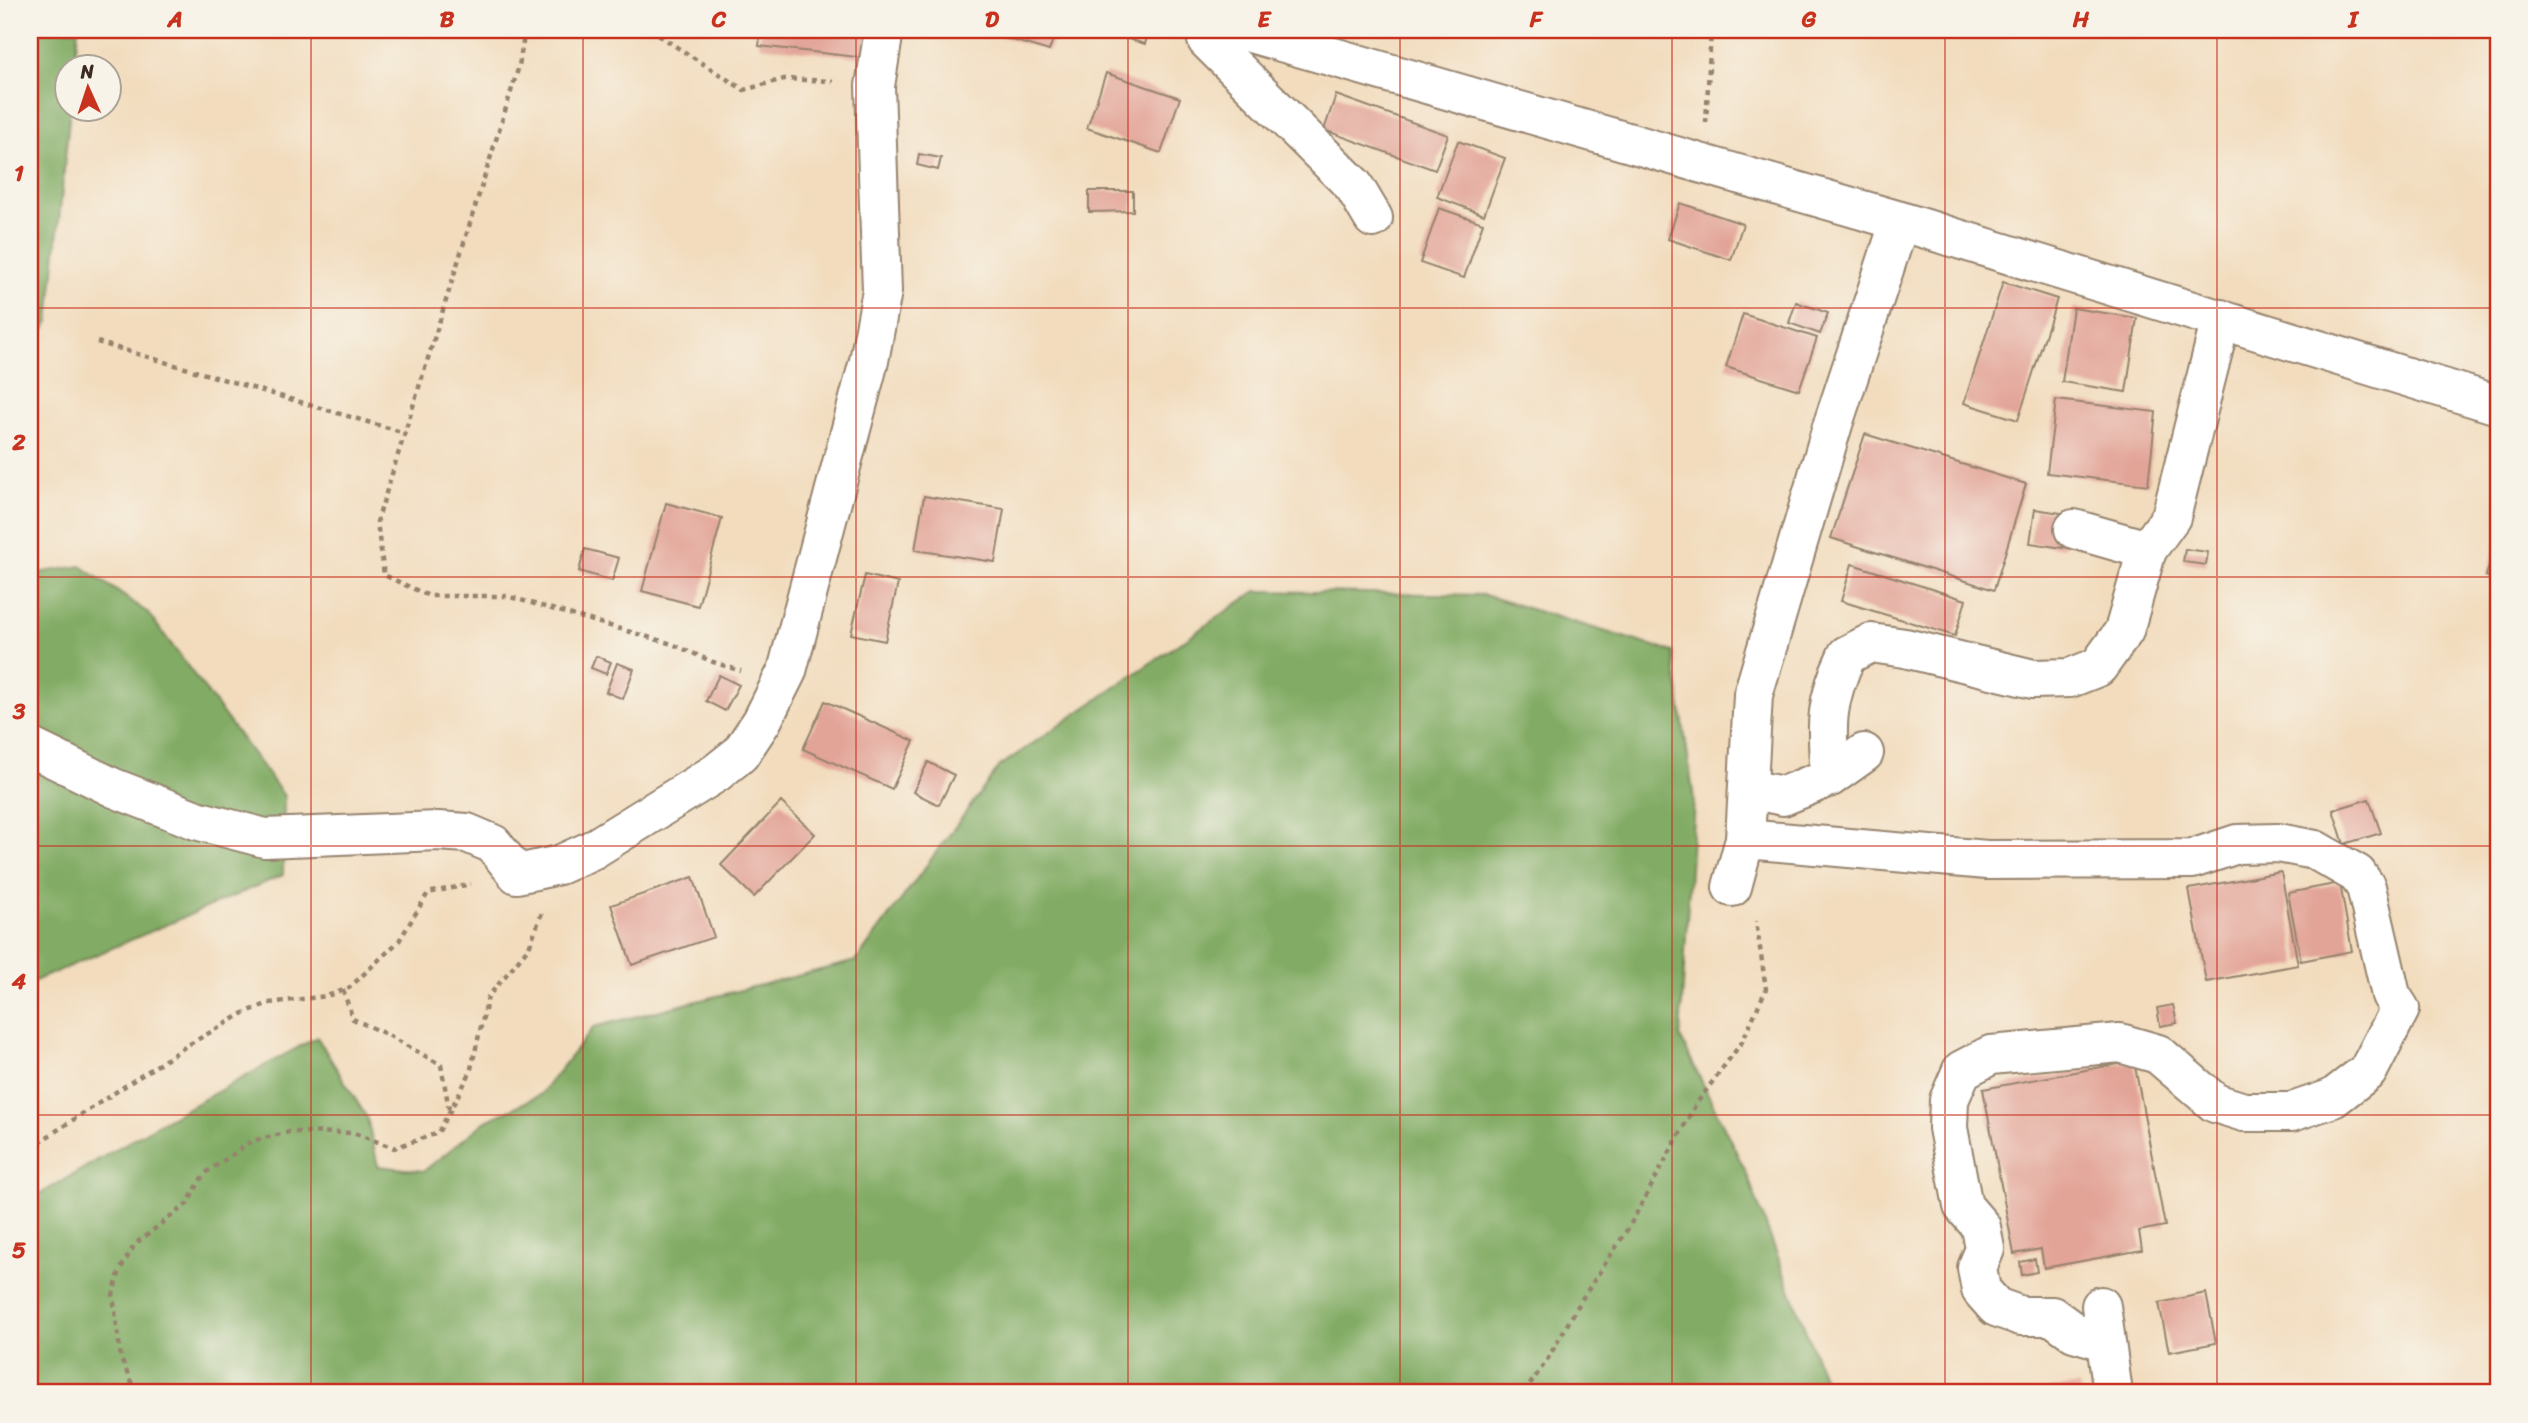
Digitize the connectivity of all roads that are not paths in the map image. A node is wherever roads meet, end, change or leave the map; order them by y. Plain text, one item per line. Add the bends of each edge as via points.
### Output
1 (884, 30) edge
2 (1206, 30) edge
3 (1240, 30) edge
4 (1373, 218) dead end
5 (1900, 221) junction
6 (2221, 319) junction
7 (2498, 405) edge
8 (2074, 529) dead end
9 (2147, 550) junction
10 (30, 747) edge
11 (1864, 753) dead end
12 (1829, 777) junction
13 (1749, 789) junction
14 (1745, 839) junction
15 (1732, 887) road end
16 (2113, 1393) edge

1 - 10 street via 875,86 882,291 869,362 787,671 740,754 716,774 603,843 559,865 517,874 493,844 467,833 265,838 196,820 114,788
2 - 4 street via 1207,40 1354,186
3 - 5 street
5 - 6 street
5 - 13 street via 1833,424 1753,695
6 - 7 street
6 - 9 street via 2171,517
8 - 9 street
9 - 12 street via 2124,631 2098,667 2070,678 2033,679 1871,643 1847,655 1834,682 1826,727
11 - 12 street
12 - 13 street via 1783,796
13 - 14 street
14 - 15 street
14 - 16 street via 1987,860 2192,859 2237,844 2278,843 2315,850 2357,874 2366,887 2392,995 2400,1009 2368,1071 2333,1098 2292,1112 2244,1112 2215,1103 2158,1054 2120,1044 1992,1055 1962,1070 1949,1100 1948,1128 1964,1206 1981,1227 1985,1249 1977,1268 1981,1290 1996,1307 2021,1315 2052,1316 2074,1332 2103,1324

